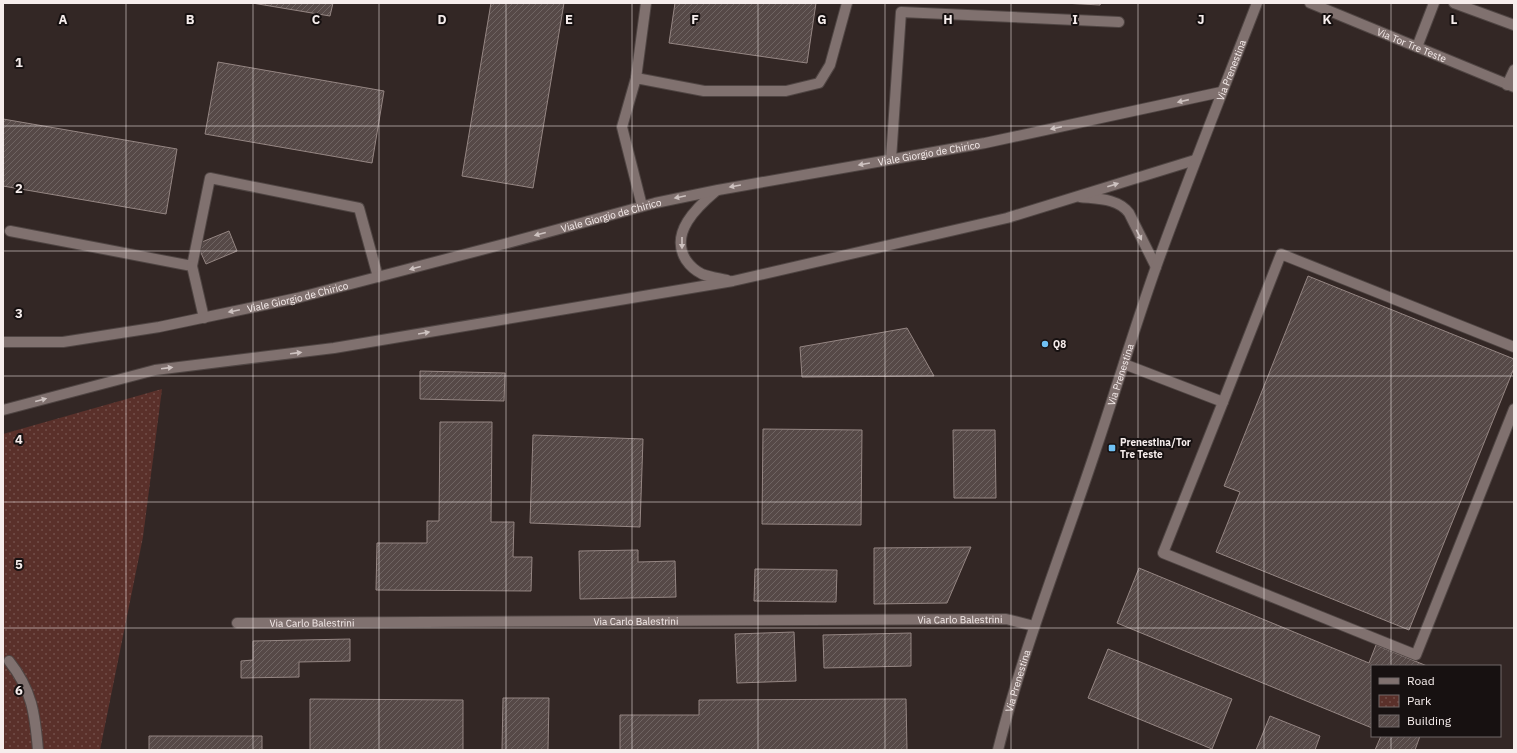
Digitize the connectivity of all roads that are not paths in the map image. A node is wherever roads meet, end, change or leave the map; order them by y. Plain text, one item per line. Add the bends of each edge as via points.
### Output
1 (646, 3) edge
2 (847, 3) edge
3 (1257, 3) edge
4 (1310, 3) edge
5 (1434, 3) edge
6 (1454, 3) edge
7 (1119, 22) dead end
8 (1514, 26) edge
9 (1417, 47) junction
10 (1514, 70) edge
11 (636, 78) junction
12 (1511, 86) edge
13 (1221, 92) junction
14 (891, 159) junction
15 (1195, 160) junction
16 (718, 190) junction
17 (1076, 197) junction
18 (642, 206) junction
19 (10, 231) dead end
20 (192, 266) junction
21 (1156, 267) junction
22 (378, 277) junction
23 (733, 281) junction
24 (204, 318) junction
25 (3, 342) edge
26 (1514, 348) edge
27 (1124, 364) junction
28 (1223, 402) junction
29 (1514, 409) edge
30 (3, 410) edge
31 (237, 623) dead end
32 (1034, 626) junction
33 (9, 661) dead end
34 (38, 750) edge
35 (998, 750) edge

1 - 11 street
2 - 11 street via 830,65 820,83 786,91 704,91
3 - 13 street, Via Prenestina
4 - 9 street, Via Tor Tre Teste
5 - 9 street
6 - 8 street
7 - 14 street via 901,12
9 - 12 street, Via Tor Tre Teste
10 - 12 street
11 - 18 street via 622,127
13 -> 14 street, Viale Giorgio de Chirico via 985,143
13 - 15 street, Via Prenestina
14 -> 16 street, Viale Giorgio de Chirico
17 -> 15 street
15 - 21 street, Via Prenestina
16 -> 18 street, Viale Giorgio de Chirico
16 -> 23 street via 691,215 683,230 681,246 693,268 709,276
17 -> 21 street via 1108,201 1123,206
17 - 23 street via 1007,218
18 -> 22 street, Viale Giorgio de Chirico
19 - 20 street
20 - 22 street via 210,178 359,208
20 - 24 street
21 - 27 street, Via Prenestina
22 -> 24 street, Viale Giorgio de Chirico
30 -> 23 street via 155,370 334,348
24 - 25 street, Viale Giorgio de Chirico via 63,342
26 - 28 street via 1281,254
27 - 28 street
27 - 32 street, Via Prenestina
28 - 29 street via 1163,553 1416,655
31 - 32 street, Via Carlo Balestrini via 1006,619
32 - 35 street, Via Prenestina
33 - 34 street via 28,691

